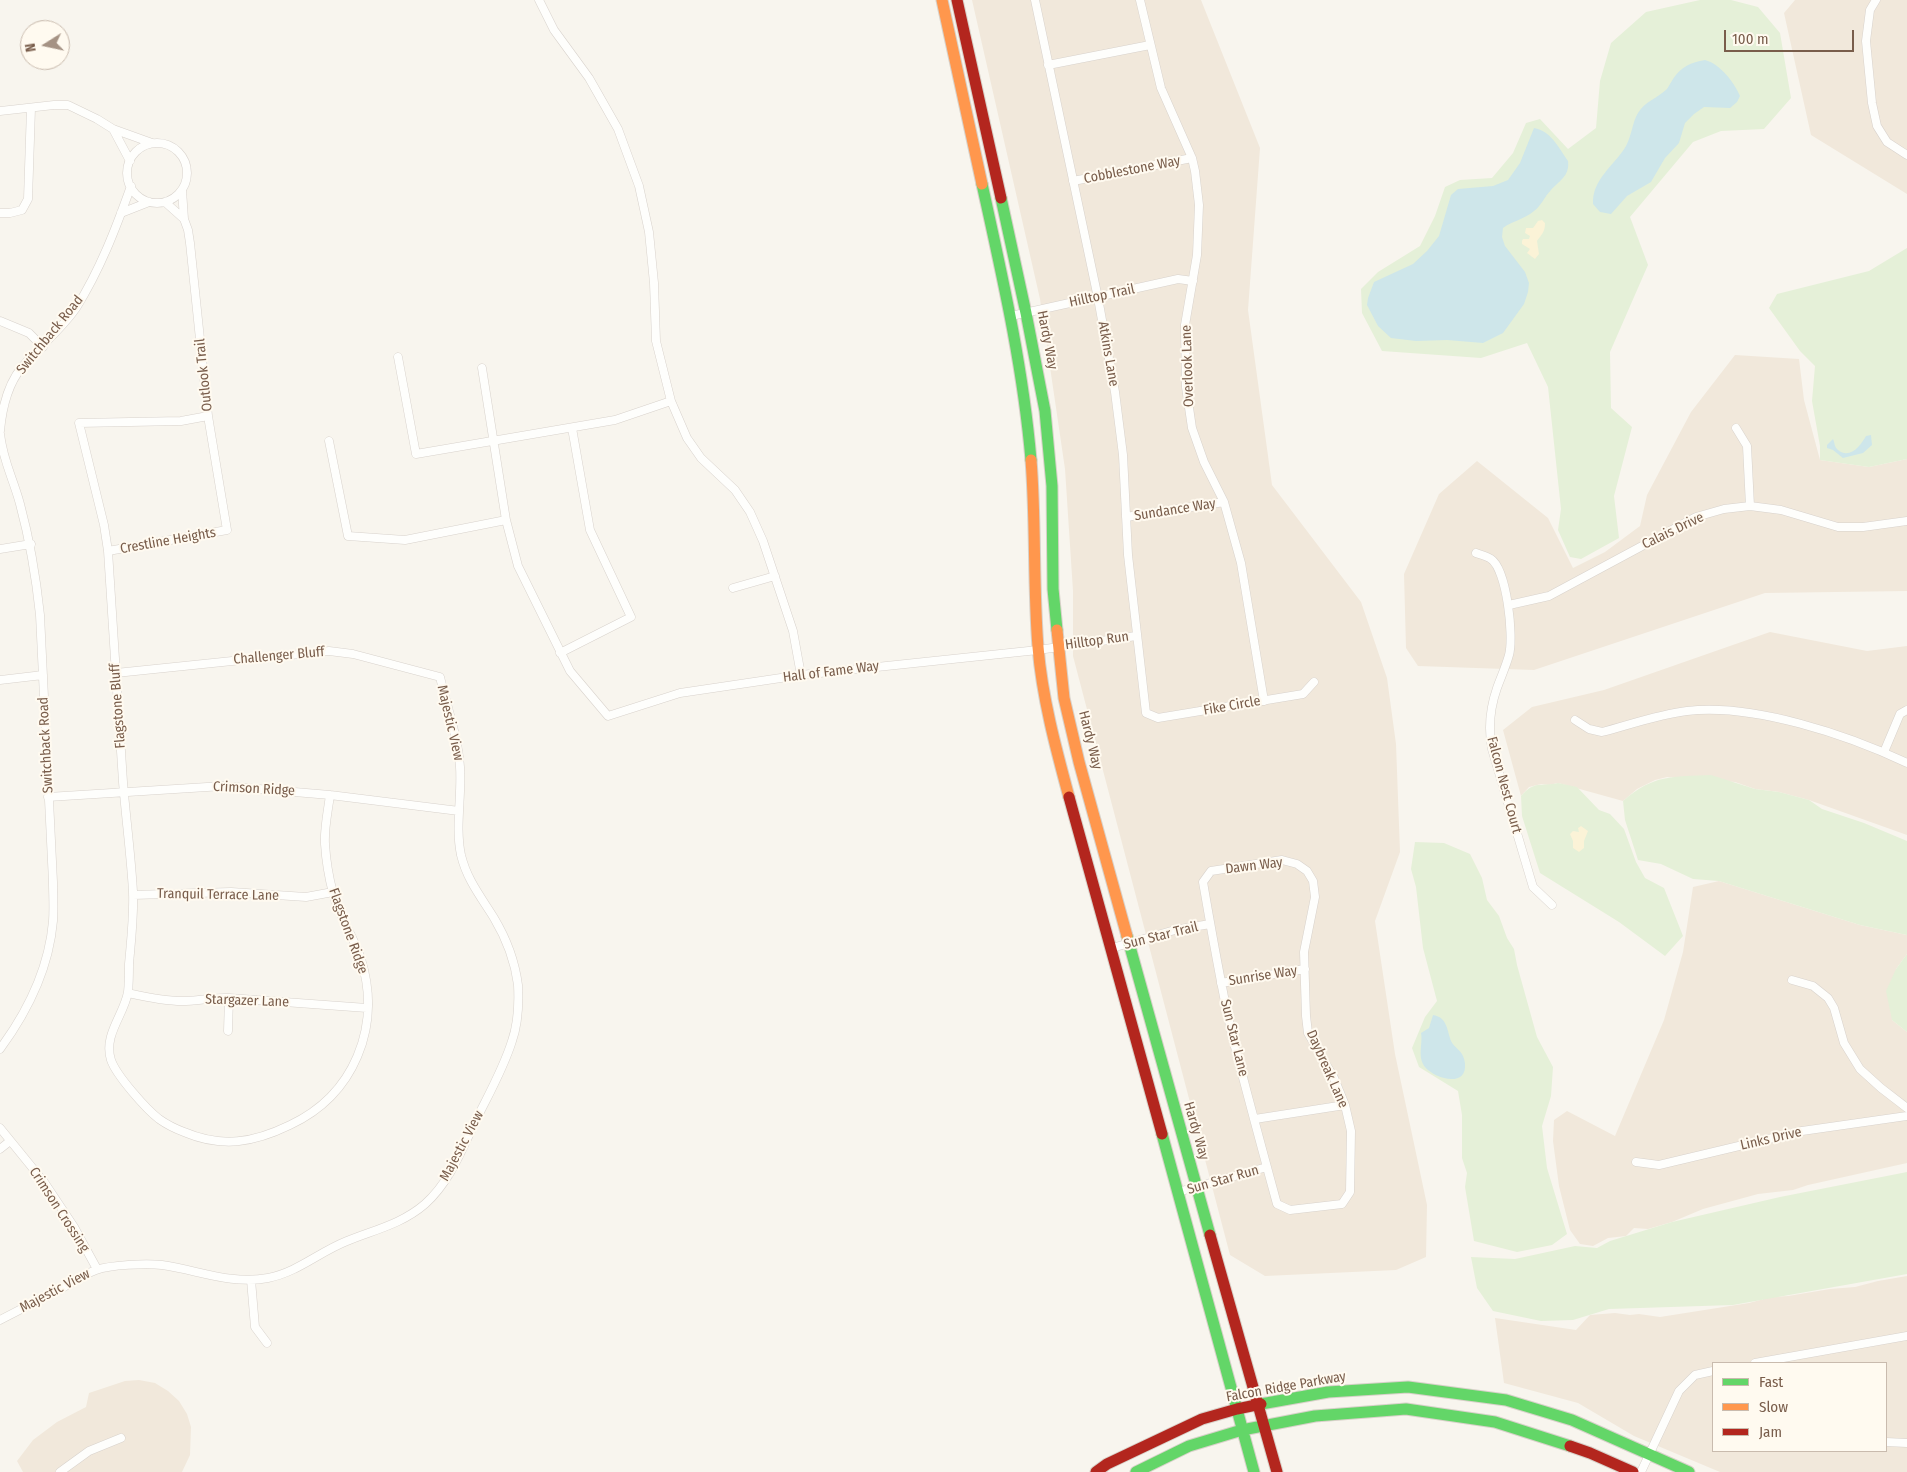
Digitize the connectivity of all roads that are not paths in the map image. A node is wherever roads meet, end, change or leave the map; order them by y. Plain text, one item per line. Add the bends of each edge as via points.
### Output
1 (539, 0) edge
2 (942, 0) edge
3 (957, 0) edge
4 (1035, 0) edge
5 (1140, 0) edge
6 (1876, 0) edge
7 (1150, 45) junction
8 (1048, 65) junction
9 (31, 108) junction
10 (0, 111) edge
11 (113, 129) junction
12 (152, 143) junction
13 (1907, 155) edge
14 (1192, 158) junction
15 (130, 162) junction
16 (1072, 181) junction
17 (131, 186) junction
18 (182, 190) junction
19 (150, 202) junction
20 (165, 202) junction
21 (0, 213) edge
22 (121, 213) junction
23 (184, 219) junction
24 (1193, 282) junction
25 (1098, 298) junction
26 (1026, 313) junction
27 (1011, 316) junction
28 (0, 321) edge
29 (42, 347) junction
30 (398, 357) dead end
31 (482, 368) dead end
32 (672, 401) junction
33 (208, 416) junction
34 (572, 428) junction
35 (1736, 428) dead end
36 (0, 432) edge
37 (493, 440) junction
38 (330, 441) dead end
39 (1224, 502) junction
40 (1750, 506) junction
41 (1126, 517) junction
42 (506, 520) junction
43 (1907, 521) edge
44 (227, 530) joint
45 (31, 544) junction
46 (0, 549) edge
47 (108, 551) junction
48 (1476, 553) dead end
49 (775, 576) junction
50 (733, 588) dead end
51 (1509, 605) junction
52 (1136, 636) junction
53 (1058, 646) junction
54 (1038, 650) junction
55 (560, 653) junction
56 (116, 673) junction
57 (43, 675) junction
58 (801, 675) junction
59 (440, 677) joint
60 (0, 680) edge
61 (1314, 682) dead end
62 (1264, 701) junction
63 (1907, 710) edge
64 (1146, 713) joint
65 (1575, 720) dead end
66 (1884, 752) junction
67 (1907, 762) edge
68 (124, 791) junction
69 (330, 795) junction
70 (48, 796) junction
71 (459, 811) junction
72 (1297, 864) joint
73 (1211, 871) joint
74 (333, 892) junction
75 (134, 895) junction
76 (1552, 905) dead end
77 (1210, 924) junction
78 (1129, 943) junction
79 (1112, 948) junction
80 (1305, 969) junction
81 (1792, 980) dead end
82 (1221, 983) junction
83 (128, 993) junction
84 (229, 998) junction
85 (367, 1008) junction
86 (228, 1031) dead end
87 (0, 1049) edge
88 (1345, 1105) junction
89 (1907, 1108) edge
90 (1907, 1116) edge
91 (1255, 1119) junction
92 (0, 1128) edge
93 (10, 1141) junction
94 (0, 1149) edge
95 (1636, 1162) dead end
96 (1267, 1167) junction
97 (1196, 1187) junction
98 (1178, 1192) junction
99 (1277, 1204) joint
100 (97, 1270) junction
101 (251, 1280) junction
102 (0, 1310) edge
103 (2, 1319) edge
104 (1907, 1336) edge
105 (267, 1343) dead end
106 (1761, 1362) edge
107 (1712, 1371) edge
108 (1258, 1405) junction
109 (1237, 1409) junction
110 (1262, 1426) junction
111 (1242, 1430) junction
112 (121, 1438) dead end
113 (1887, 1442) edge
114 (1907, 1443) edge
115 (1650, 1454) junction
116 (60, 1472) edge
117 (1096, 1472) edge
118 (1136, 1472) edge
119 (1254, 1472) edge
120 (1277, 1472) edge
121 (1634, 1472) edge
122 (1641, 1472) edge
123 (1689, 1472) edge

1 - 32 street via 554,30 589,78 618,129 639,186 649,232 656,341
2 - 27 main road
3 - 26 main road, Hardy Way
4 - 8 street, Atkins Lane
5 - 7 street, Overlook Lane
6 - 13 street via 1870,10 1866,40 1876,126 1887,142
7 - 8 street
7 - 14 street, Overlook Lane via 1161,88
8 - 16 street, Atkins Lane
9 - 10 street
9 - 11 street via 68,105
9 - 21 street via 28,199 22,210
11 - 12 street
11 - 15 street
12 - 15 street via 136,152
12 - 18 street via 171,146 185,161 186,181
14 - 16 street, Cobblestone Way
14 - 24 street, Overlook Lane via 1199,205
15 - 17 street, Switchback Road via 127,174
16 - 25 street, Atkins Lane
17 - 19 street via 135,193
17 - 22 street, Switchback Road
18 - 20 street
18 - 23 street, Outlook Trail
19 - 20 street
19 - 22 street
20 - 23 street
22 - 29 street, Switchback Road via 84,294
23 - 33 street, Outlook Trail via 190,243
24 - 25 street, Hilltop Trail via 1178,279
24 - 39 street, Overlook Lane via 1186,325 1186,387 1192,428
25 - 26 street, Hilltop Trail
25 - 41 street, Atkins Lane via 1122,446
26 - 27 street, Hilltop Trail
26 - 53 main road, Hardy Way via 1045,411 1052,486 1053,589
27 - 54 main road via 1027,414 1034,488 1034,592
28 - 29 street via 28,333
29 - 36 street, Switchback Road via 21,369 9,389
30 - 37 street via 416,454
31 - 37 street
32 - 34 street via 615,420
32 - 49 street via 687,438 701,458 735,490 750,512
33 - 44 street, Outlook Trail
33 - 47 street, Flagstone Bluff via 181,421 79,422
34 - 37 street
34 - 55 street via 590,530 632,617
35 - 40 street via 1748,446
36 - 45 street, Switchback Road via 2,454
37 - 42 street
38 - 42 street via 348,536 406,540
39 - 41 street, Sundance Way
39 - 62 street, Overlook Lane via 1241,563
40 - 43 street, Calais Drive via 1781,510 1838,527
40 - 51 street, Calais Drive via 1696,517 1549,596
41 - 52 street, Atkins Lane
42 - 55 street via 518,566
44 - 47 street, Crestline Heights
45 - 46 street
45 - 57 street, Switchback Road
47 - 56 street, Flagstone Bluff
48 - 51 street, Falcon Nest Court via 1492,559
49 - 50 street
49 - 58 street via 793,631
51 - 76 street, Falcon Nest Court via 1510,654 1490,712 1490,735 1533,887
52 - 53 street, Hilltop Run
52 - 64 street, Atkins Lane
53 - 54 street, Hall of Fame Way
53 - 78 main road, Hardy Way via 1064,698 1079,762
54 - 58 street, Hall of Fame Way
54 - 79 main road via 1064,777
55 - 58 street, Hall of Fame Way via 570,671 608,716 680,693
56 - 59 street, Challenger Bluff via 329,651 353,654
56 - 68 street, Flagstone Bluff
57 - 60 street
57 - 70 street, Switchback Road
59 - 71 street, Majestic View via 460,766
61 - 62 street, Fike Circle via 1303,694
62 - 64 street, Fike Circle via 1158,718
63 - 66 street via 1900,714
65 - 66 street via 1589,729 1602,732 1686,711 1746,713 1826,730
66 - 67 street
68 - 69 street, Crimson Ridge via 223,786
68 - 70 street, Crimson Ridge
68 - 75 street, Flagstone Bluff
69 - 71 street, Crimson Ridge
69 - 74 street, Flagstone Ridge via 325,843
70 - 87 street, Switchback Road via 53,922 37,987
71 - 101 street, Majestic View via 460,851 467,876 506,941 518,985 518,1014 504,1064 447,1178 426,1203 399,1221 347,1241 290,1272
72 - 73 street, Dawn Way via 1282,860
72 - 80 street, Daybreak Lane via 1313,880 1315,897 1304,952
73 - 77 street, Sun Star Lane via 1203,882
74 - 75 street, Tranquil Terrace Lane via 306,897 231,892
74 - 85 street, Flagstone Ridge via 360,958 368,988
75 - 83 street, Flagstone Bluff
77 - 78 street, Sun Star Trail
77 - 82 street, Sun Star Lane
78 - 79 street, Sun Star Trail
78 - 97 main road, Hardy Way
79 - 98 main road
80 - 82 street, Sunrise Way
80 - 88 street, Daybreak Lane via 1308,1032
81 - 89 street via 1813,986 1828,998 1844,1043 1860,1069
82 - 91 street, Sun Star Lane
83 - 84 street, Stargazer Lane via 162,1000
83 - 85 street, Flagstone Ridge via 108,1046 116,1070 159,1119 198,1138 217,1142 254,1140 302,1120 322,1106 338,1089 362,1048
84 - 85 street, Stargazer Lane
84 - 86 street
88 - 91 street
88 - 99 street, Daybreak Lane via 1351,1131 1350,1192 1342,1204 1290,1210
90 - 95 street, Links Drive via 1802,1131 1659,1166
91 - 96 street, Sun Star Lane
92 - 93 street, Crimson Crossing
93 - 94 street
93 - 100 street, Crimson Crossing via 44,1182
96 - 97 street, Sun Star Run
96 - 99 street, Sun Star Lane
97 - 98 street, Sun Star Run
97 - 108 main road, Hardy Way
98 - 109 main road
100 - 101 street, Majestic View via 159,1264 221,1279
100 - 103 street, Majestic View
101 - 105 street via 255,1327
102 - 103 street
104 - 106 street
107 - 115 street via 1695,1375 1678,1391
108 - 109 main road, Falcon Ridge Parkway
108 - 110 main road, Hardy Way
108 - 115 main road, Falcon Ridge Parkway via 1328,1392 1408,1387 1506,1400 1572,1420
109 - 111 main road
109 - 117 main road, Falcon Ridge Parkway via 1202,1418
110 - 111 main road
110 - 120 main road, Hardy Way
110 - 121 main road via 1315,1416 1406,1409 1495,1422 1590,1453
111 - 118 main road via 1189,1446
111 - 119 main road
112 - 116 street via 89,1450
113 - 114 street
115 - 122 street
115 - 123 main road, Falcon Ridge Parkway

